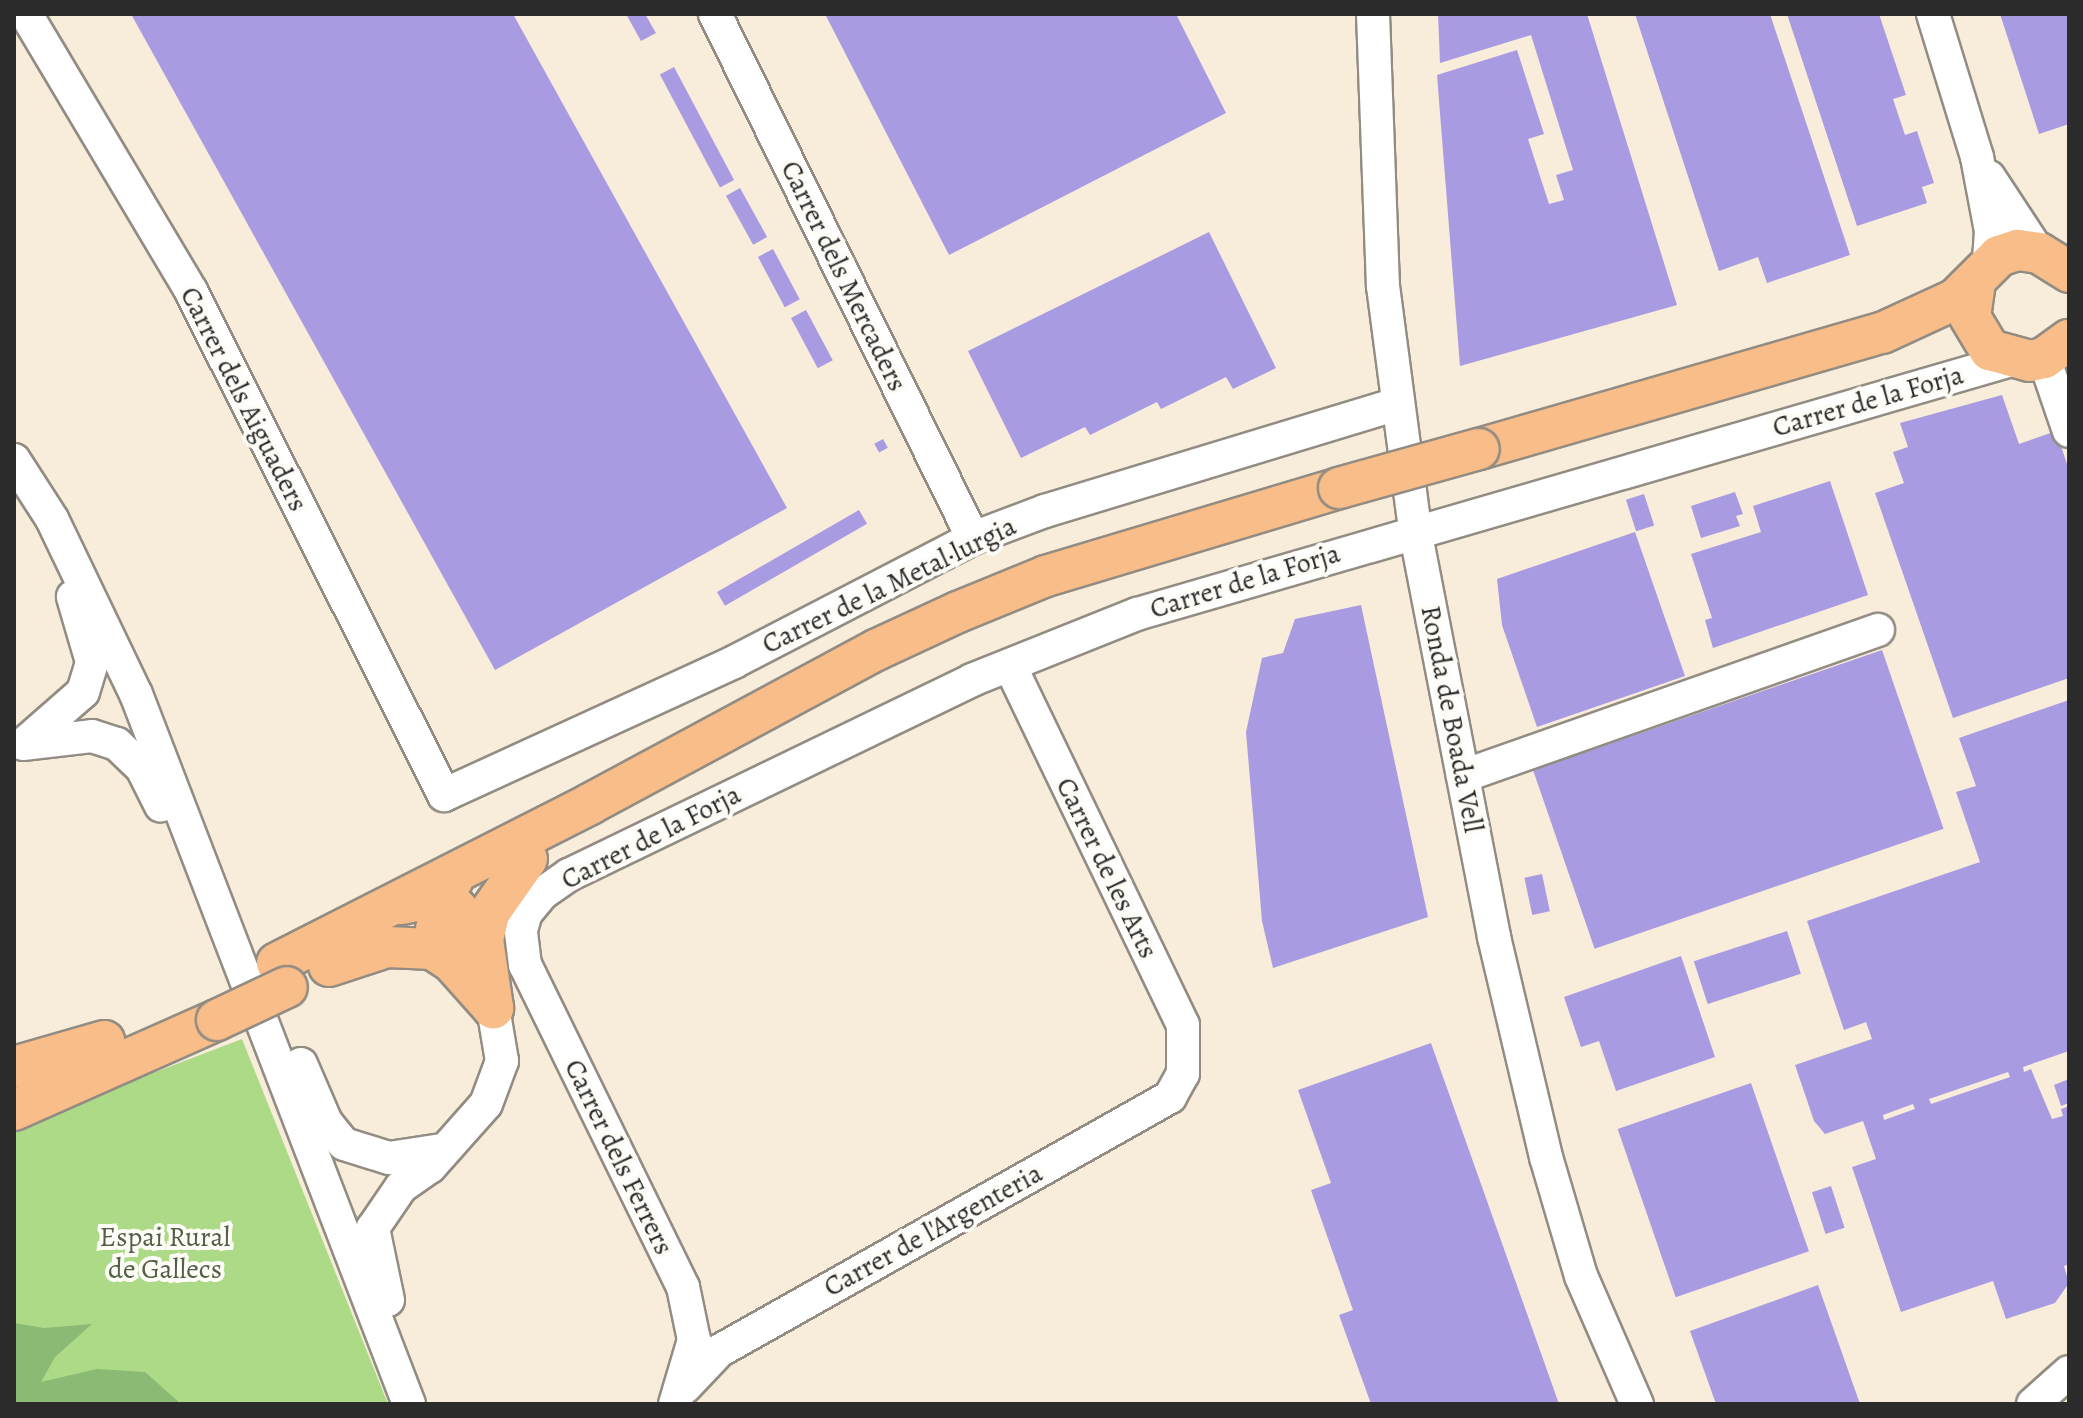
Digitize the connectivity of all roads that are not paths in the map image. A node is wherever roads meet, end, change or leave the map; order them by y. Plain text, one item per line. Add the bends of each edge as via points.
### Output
1 (26, 14) edge
2 (715, 14) edge
3 (1373, 14) edge
4 (1933, 14) edge
5 (1977, 157) junction
6 (2060, 264) edge
7 (1982, 272) junction
8 (1882, 333) junction
9 (2027, 350) edge
10 (1397, 404) junction
11 (2069, 431) edge
12 (14, 460) edge
13 (14, 493) edge
14 (1415, 530) junction
15 (973, 538) junction
16 (1129, 550) junction
17 (72, 559) junction
18 (1878, 630) dead end
19 (1010, 666) junction
20 (19, 746) edge
21 (1463, 776) junction
22 (444, 795) joint
23 (527, 859) junction
24 (449, 888) junction
25 (526, 913) joint
26 (468, 951) junction
27 (329, 966) junction
28 (282, 975) junction
29 (214, 1006) junction
30 (493, 1008) joint
31 (104, 1041) junction
32 (14, 1067) edge
33 (1183, 1074) joint
34 (14, 1085) edge
35 (14, 1110) edge
36 (441, 1150) junction
37 (2069, 1372) edge
38 (404, 1391) edge
39 (679, 1396) edge
40 (429, 1404) edge
41 (1637, 1404) edge
42 (2033, 1404) edge

1 - 22 street, Carrer dels Aiguaders via 191,291
2 - 15 street, Carrer dels Mercaders
3 - 10 street, Ronda de Boada Vell via 1383,286
4 - 5 street
5 - 6 street via 2024,237
5 - 7 street via 1991,231
6 - 7 main road via 2018,250
7 - 8 main road via 1941,308
7 - 9 main road via 1970,317
8 - 9 main road via 1944,334
8 - 16 main road, bridge
9 - 11 street
9 - 14 street, Carrer de la Forja
10 - 14 street, Ronda de Boada Vell
10 - 15 street, Carrer de la Metal·lurgia via 1045,511
12 - 17 street
13 - 20 street via 74,597 92,662 83,692
14 - 19 street, Carrer de la Forja via 1137,614
14 - 21 street, Ronda de Boada Vell
15 - 22 street, Carrer de la Metal·lurgia via 734,662
16 - 23 main road
16 - 24 main road via 1046,576 876,650
17 - 36 street via 107,591 134,642 326,1122 344,1144 364,1155 389,1158
17 - 38 street via 175,790
18 - 21 street
19 - 25 street, Carrer de la Forja via 569,875
19 - 33 street, Carrer de les Arts via 1183,1025
20 - 38 street via 92,736 117,744 142,768 353,1303
21 - 41 street, Ronda de Boada Vell via 1546,1157 1581,1276
23 - 24 main road
23 - 26 main road
24 - 26 main road
24 - 27 main road
24 - 28 main road via 391,907
25 - 39 street, Carrer dels Ferrers via 521,930 525,965 683,1287 694,1340
26 - 27 main road via 387,947
26 - 30 main road
27 - 28 main road
28 - 29 main road
29 - 31 main road
29 - 35 main road
30 - 36 street via 502,1041 497,1081 472,1123
31 - 32 main road
31 - 34 main road
33 - 39 street, Carrer de l'Argenteria via 1170,1097 719,1351
36 - 40 street via 430,1167 385,1205 373,1228 390,1305
37 - 42 street

